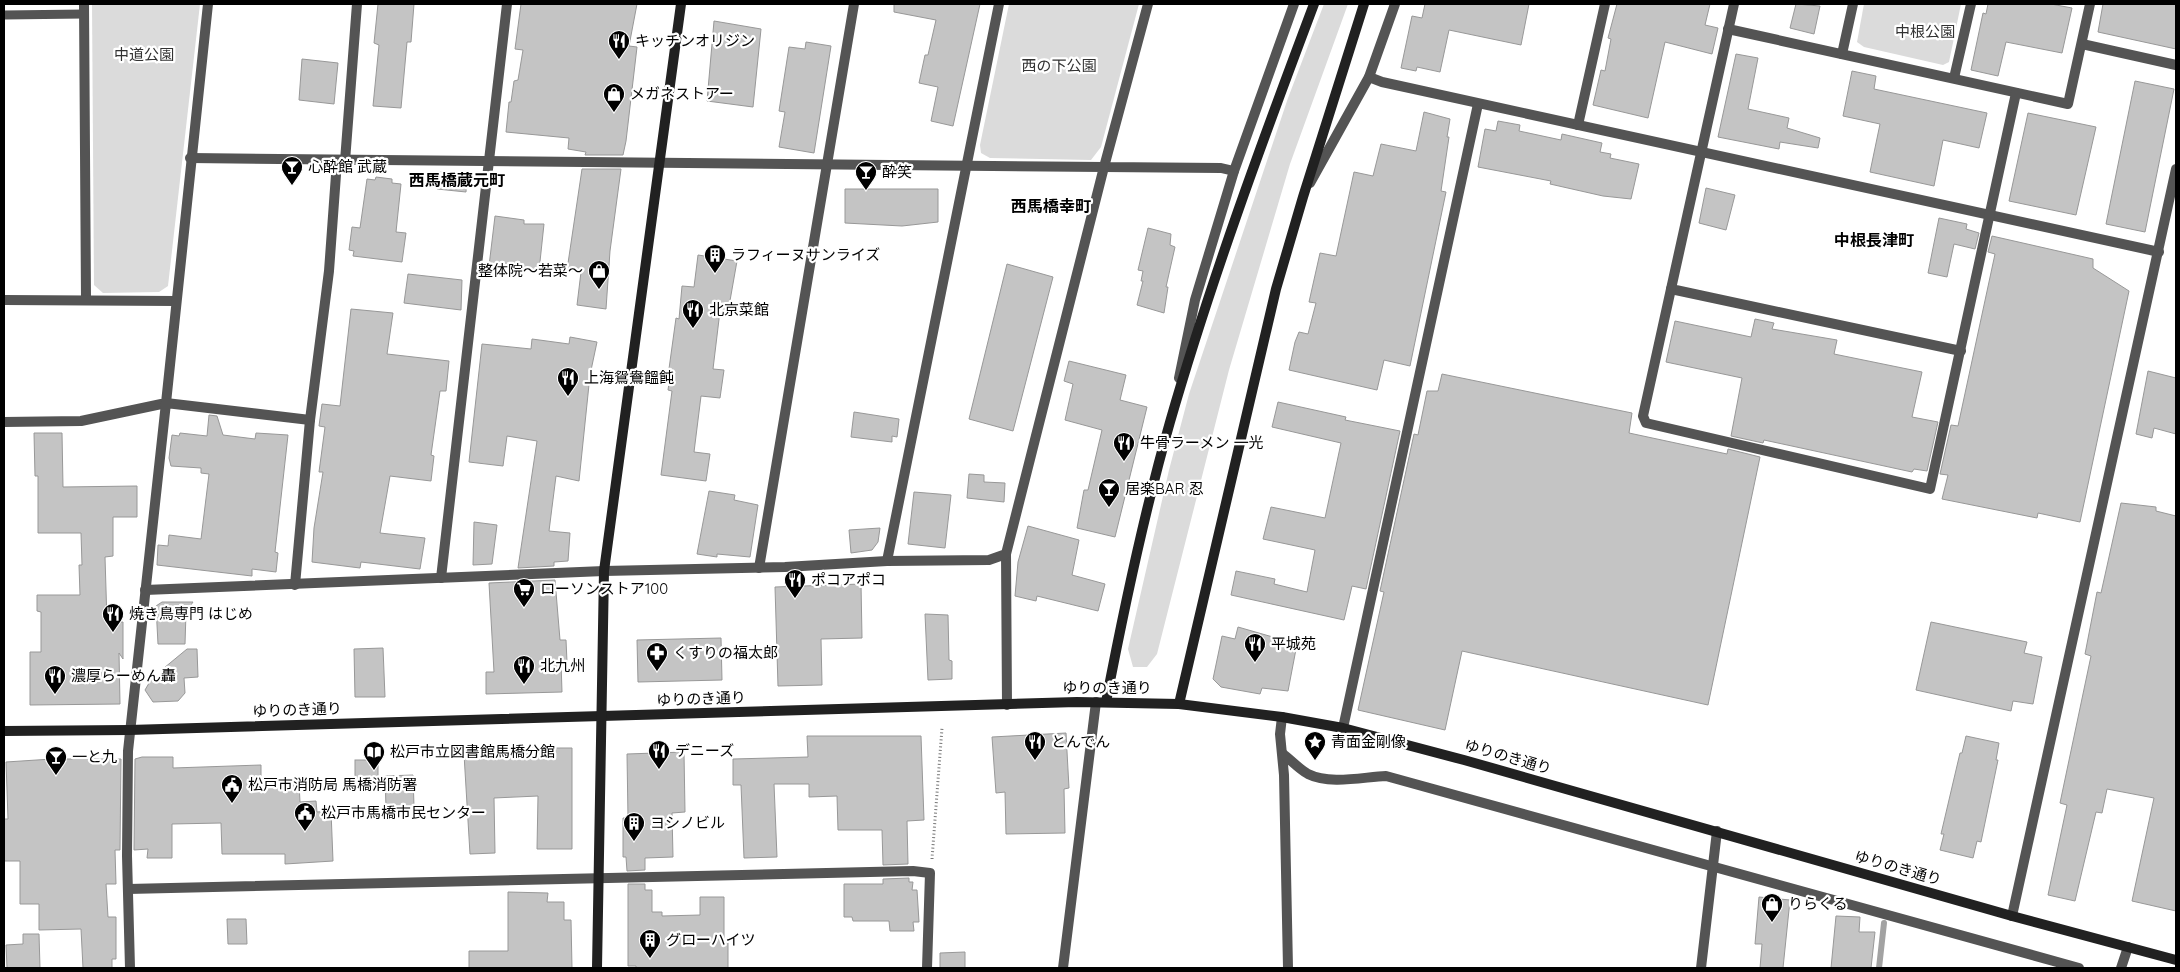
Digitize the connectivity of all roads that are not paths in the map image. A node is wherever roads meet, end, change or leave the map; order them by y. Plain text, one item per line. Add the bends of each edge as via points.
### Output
1 (208, 4) edge
2 (357, 4) edge
3 (507, 4) edge
4 (681, 4) edge
5 (854, 4) edge
6 (999, 4) edge
7 (1148, 4) edge
8 (1294, 4) edge
9 (1314, 4) edge
10 (1364, 4) edge
11 (1395, 4) edge
12 (1605, 4) edge
13 (1734, 4) edge
14 (1853, 4) edge
15 (1971, 4) edge
16 (2090, 4) edge
17 (84, 9) edge
18 (4, 15) edge
19 (1728, 29) junction
20 (2082, 44) junction
21 (1842, 54) junction
22 (2176, 65) edge
23 (1369, 77) junction
24 (1954, 78) junction
25 (2016, 93) junction
26 (1478, 104) junction
27 (1578, 125) junction
28 (1701, 152) junction
29 (190, 158) junction
30 (341, 161) junction
31 (491, 161) junction
32 (660, 163) junction
33 (827, 164) junction
34 (967, 166) junction
35 (1104, 167) junction
36 (2176, 169) edge
37 (1234, 170) junction
38 (1302, 197) junction
39 (1991, 216) junction
40 (2159, 252) junction
41 (1671, 288) junction
42 (86, 299) junction
43 (4, 300) edge
44 (176, 301) junction
45 (1961, 351) junction
46 (166, 402) junction
47 (310, 420) junction
48 (4, 422) edge
49 (1170, 422) junction
50 (1006, 554) junction
51 (887, 561) junction
52 (759, 568) junction
53 (604, 572) junction
54 (441, 578) junction
55 (295, 585) junction
56 (145, 590) junction
57 (1101, 702) junction
58 (1179, 704) junction
59 (1007, 705) junction
60 (602, 717) junction
61 (1282, 718) junction
62 (1343, 728) junction
63 (129, 730) junction
64 (4, 731) edge
65 (1283, 754) junction
66 (1717, 831) junction
67 (1712, 866) junction
68 (599, 877) junction
69 (128, 889) junction
70 (2012, 916) junction
71 (2128, 946) junction
72 (2176, 960) edge
73 (130, 968) edge
74 (597, 968) edge
75 (927, 968) edge
76 (1063, 968) edge
77 (1288, 968) edge
78 (1701, 968) edge
79 (2079, 968) edge
80 (2121, 968) edge

1 - 29 street
2 - 30 street
3 - 31 street
4 - 32 street
5 - 33 street
6 - 34 street
7 - 35 street
8 - 37 street
9 - 49 street via 1222,258
10 - 38 street
11 - 23 street
12 - 27 street
13 - 19 street
14 - 21 street
15 - 24 street
16 - 20 street
17 - 18 lane
17 - 42 street
19 - 21 street
19 - 28 street
20 - 22 street
20 - 25 street via 2068,104
21 - 24 street
23 - 26 street
23 - 38 street
24 - 25 street
25 - 39 street
26 - 27 street
26 - 62 street
27 - 28 street
28 - 39 street
28 - 41 street
29 - 30 street
29 - 44 street
30 - 31 street
30 - 47 street
31 - 32 street
31 - 54 street
32 - 33 street
32 - 53 street
33 - 34 street
33 - 52 street
34 - 35 street
34 - 51 street
35 - 37 street
35 - 50 street
36 - 40 street
37 - 49 street via 1195,300
38 - 58 street via 1276,289
39 - 40 street
39 - 45 street
40 - 70 street
41 - 45 street
41 - 45 street via 1643,416 1646,423 1930,489
42 - 43 street
42 - 44 street
44 - 46 street
46 - 47 street
46 - 48 street via 81,421
46 - 56 street
47 - 55 street
49 - 57 street
50 - 51 street via 989,560
50 - 59 street
51 - 52 street
52 - 53 street
53 - 54 street
53 - 60 street
54 - 55 street
55 - 56 street
56 - 63 street
57 - 58 street, ゆりのき通り
57 - 59 street, ゆりのき通り
57 - 76 street
58 - 61 street, ゆりのき通り
59 - 60 street, ゆりのき通り
60 - 63 street, ゆりのき通り
60 - 68 street
61 - 62 street, ゆりのき通り
61 - 65 street
62 - 66 street, ゆりのき通り
63 - 64 street, ゆりのき通り
63 - 69 street
65 - 67 street via 1308,774 1341,779 1386,776
65 - 77 street
66 - 67 street
66 - 70 street, ゆりのき通り
67 - 78 street
67 - 79 street
68 - 69 street
68 - 74 street
68 - 75 street via 930,873
69 - 73 street
70 - 71 street, ゆりのき通り
71 - 72 street, ゆりのき通り
71 - 80 street

